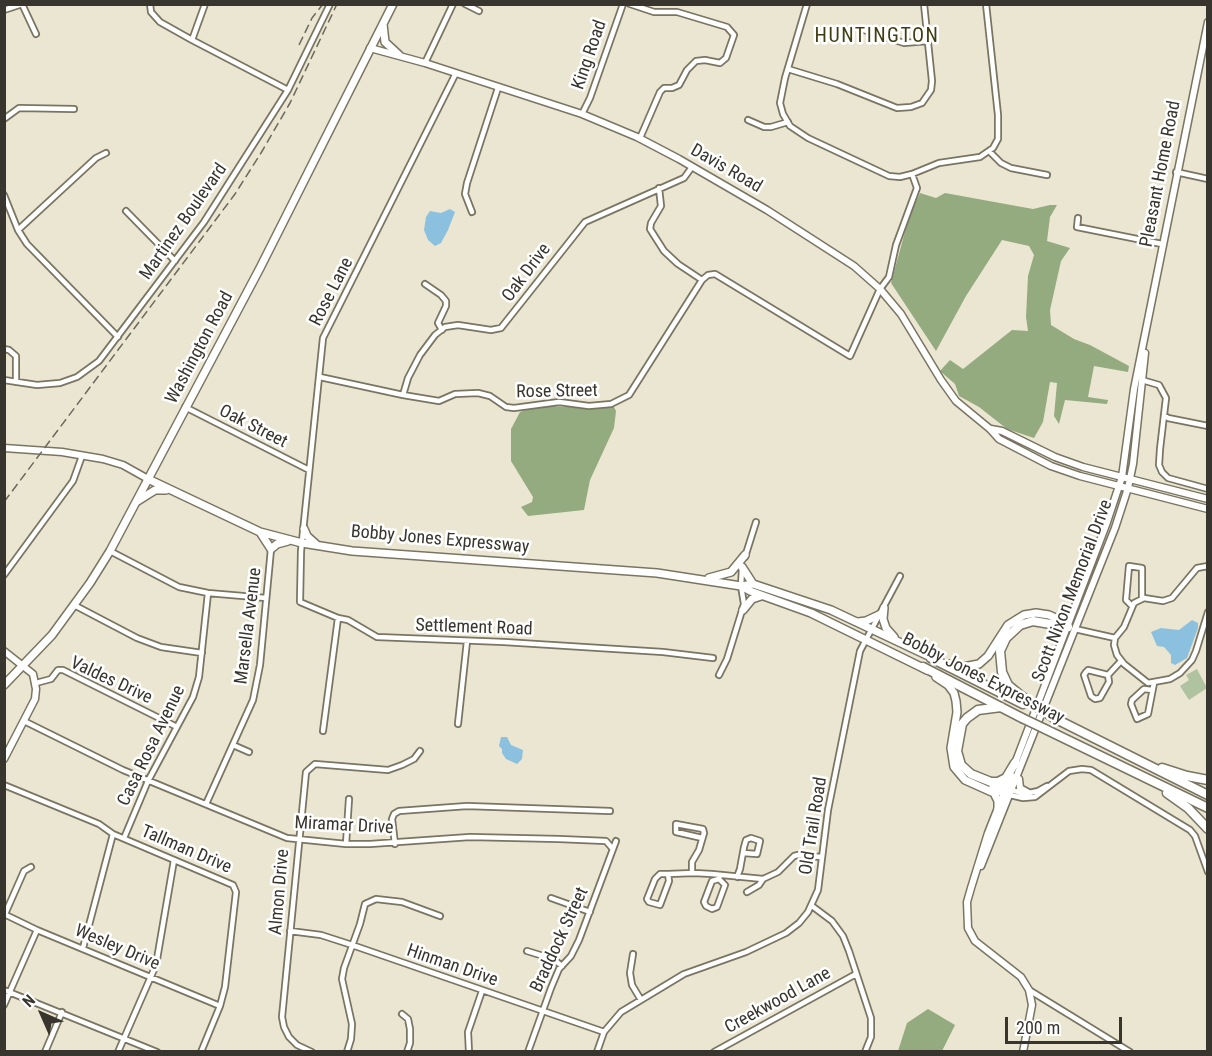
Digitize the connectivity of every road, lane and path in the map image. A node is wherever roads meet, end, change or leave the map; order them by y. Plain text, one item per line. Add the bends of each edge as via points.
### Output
1 (22, 4) edge
2 (150, 4) edge
3 (205, 4) edge
4 (330, 4) edge
5 (393, 4) edge
6 (453, 4) edge
7 (465, 4) edge
8 (623, 4) edge
9 (630, 4) edge
10 (807, 4) edge
11 (924, 4) edge
12 (986, 4) edge
13 (4, 10) edge
14 (479, 11) dead end
15 (1208, 22) edge
16 (383, 24) junction
17 (864, 30) dead end
18 (36, 34) dead end
19 (192, 40) junction
20 (928, 40) junction
21 (370, 48) junction
22 (399, 56) junction
23 (424, 63) junction
24 (788, 69) junction
25 (456, 73) junction
26 (498, 88) junction
27 (288, 90) junction
28 (74, 109) dead end
29 (582, 114) junction
30 (4, 119) edge
31 (748, 120) dead end
32 (788, 122) junction
33 (640, 138) junction
34 (989, 151) junction
35 (106, 153) dead end
36 (692, 167) junction
37 (1176, 172) junction
38 (912, 174) junction
39 (1047, 175) dead end
40 (1208, 179) edge
41 (659, 188) junction
42 (4, 195) edge
43 (126, 211) dead end
44 (472, 212) dead end
45 (1078, 218) dead end
46 (18, 230) junction
47 (1162, 244) junction
48 (175, 261) junction
49 (702, 280) junction
50 (425, 284) dead end
51 (880, 289) junction
52 (442, 330) junction
53 (118, 337) junction
54 (4, 349) edge
55 (320, 377) junction
56 (4, 380) edge
57 (1140, 380) junction
58 (16, 381) junction
59 (403, 395) junction
60 (185, 407) junction
61 (1164, 415) junction
62 (1208, 426) edge
63 (990, 429) junction
64 (4, 447) edge
65 (82, 456) junction
66 (158, 464) junction
67 (309, 470) junction
68 (1122, 477) junction
69 (148, 479) junction
70 (1130, 479) junction
71 (1119, 486) junction
72 (1128, 488) junction
73 (1208, 489) edge
74 (172, 490) junction
75 (1208, 499) edge
76 (134, 503) junction
77 (1208, 509) edge
78 (756, 522) dead end
79 (304, 529) junction
80 (260, 532) junction
81 (290, 540) junction
82 (303, 543) junction
83 (317, 545) junction
84 (271, 549) junction
85 (110, 551) junction
86 (746, 555) junction
87 (1208, 566) edge
88 (742, 567) junction
89 (4, 575) edge
90 (900, 576) dead end
91 (706, 579) junction
92 (753, 584) junction
93 (741, 586) junction
94 (208, 593) junction
95 (764, 596) junction
96 (266, 598) junction
97 (1142, 599) junction
98 (74, 606) junction
99 (1132, 606) junction
100 (743, 610) junction
101 (882, 611) junction
102 (1208, 612) edge
103 (338, 618) junction
104 (857, 622) junction
105 (1071, 628) junction
106 (871, 630) junction
107 (1115, 638) junction
108 (865, 639) junction
109 (466, 641) junction
110 (900, 643) junction
111 (4, 651) edge
112 (202, 653) junction
113 (713, 658) dead end
114 (931, 658) junction
115 (1121, 661) junction
116 (24, 666) junction
117 (923, 668) junction
118 (719, 675) dead end
119 (1108, 675) junction
120 (36, 683) junction
121 (1154, 683) junction
122 (4, 685) edge
123 (1152, 690) junction
124 (1024, 701) junction
125 (1001, 707) junction
126 (24, 721) junction
127 (458, 724) dead end
128 (177, 727) junction
129 (323, 731) dead end
130 (233, 745) junction
131 (420, 751) dead end
132 (249, 752) dead end
133 (4, 759) edge
134 (1137, 760) junction
135 (1019, 764) junction
136 (954, 767) junction
137 (1208, 780) edge
138 (148, 781) junction
139 (990, 782) junction
140 (1151, 782) junction
141 (1052, 783) junction
142 (4, 785) edge
143 (1008, 792) junction
144 (1029, 793) junction
145 (1208, 795) edge
146 (349, 799) dead end
147 (206, 804) junction
148 (1208, 808) edge
149 (998, 809) junction
150 (610, 811) dead end
151 (1208, 829) edge
152 (113, 834) junction
153 (124, 838) junction
154 (702, 838) junction
155 (299, 839) junction
156 (616, 841) dead end
157 (346, 844) junction
158 (394, 844) junction
159 (612, 848) junction
160 (743, 853) junction
161 (821, 857) junction
162 (174, 860) junction
163 (31, 867) dead end
164 (1208, 872) edge
165 (692, 873) junction
166 (668, 874) junction
167 (720, 877) junction
168 (737, 877) junction
169 (763, 879) junction
170 (974, 880) junction
171 (747, 892) dead end
172 (551, 898) dead end
173 (812, 906) junction
174 (590, 912) junction
175 (5, 914) edge
176 (441, 915) dead end
177 (37, 930) junction
178 (290, 931) junction
179 (352, 945) junction
180 (83, 948) junction
181 (527, 951) dead end
182 (633, 954) dead end
183 (562, 966) junction
184 (856, 974) junction
185 (152, 977) junction
186 (1029, 990) junction
187 (7, 991) edge
188 (482, 991) junction
189 (641, 1000) junction
190 (4, 1005) edge
191 (220, 1006) junction
192 (543, 1011) junction
193 (62, 1012) junction
194 (402, 1014) dead end
195 (604, 1032) junction
196 (124, 1038) junction
197 (45, 1052) edge
198 (118, 1052) edge
199 (157, 1052) edge
200 (201, 1052) edge
201 (312, 1052) edge
202 (347, 1052) edge
203 (407, 1052) edge
204 (469, 1052) edge
205 (528, 1052) edge
206 (597, 1052) edge
207 (714, 1052) edge
208 (865, 1052) edge
209 (1023, 1052) edge
210 (1130, 1052) edge

1 - 13 street
1 - 18 street
2 - 19 street via 151,12 160,22
3 - 19 street
4 - 27 street, Martinez Boulevard
5 - 16 main road, Washington Road
6 - 23 street
7 - 14 street
8 - 29 street, King Road
9 - 33 street via 727,27 734,35 726,58 720,63 696,61 679,85 664,87
10 - 24 street
11 - 20 street
12 - 34 street via 999,130
15 - 37 main road, Pleasant Home Road
16 - 21 main road, Washington Road
16 - 22 main road via 385,42
17 - 20 street via 904,43
19 - 27 street
20 - 24 street via 931,90 922,103 911,107 897,108
21 - 22 main road, Davis Road
21 - 60 main road, Washington Road
22 - 23 main road, Davis Road
23 - 25 main road, Davis Road
24 - 32 street via 780,103
25 - 26 main road, Davis Road
25 - 55 street, Rose Lane via 323,338
26 - 29 main road, Davis Road
26 - 44 street via 467,183 465,194
27 - 48 street, Martinez Boulevard
28 - 30 street via 19,108
29 - 33 main road, Davis Road
31 - 32 street via 764,127
32 - 38 street via 808,138 890,176
33 - 36 main road, Davis Road
34 - 38 street via 974,160 939,163
34 - 39 street via 1011,168
35 - 46 street
36 - 41 street, Oak Drive via 684,178
36 - 51 main road, Davis Road via 827,248
37 - 40 street
37 - 47 main road, Pleasant Home Road
38 - 51 street via 917,188 889,277
41 - 49 street via 661,206 650,230 664,251
41 - 52 street, Oak Drive via 585,222 501,327 491,330 458,325
42 - 46 street
43 - 48 street
45 - 47 street via 1077,227
46 - 53 street via 55,274
47 - 57 main road, Pleasant Home Road
48 - 53 street, Martinez Boulevard
49 - 51 street via 715,274 850,356
49 - 59 street, Rose Street via 629,395 616,402 589,406 559,402 514,408 478,393 455,394 442,401
50 - 52 street via 446,301 438,323
51 - 63 main road, Davis Road via 901,314 956,401
52 - 59 street via 420,355
53 - 58 street, Martinez Boulevard via 99,361 78,377 45,385
54 - 58 street via 16,356
55 - 59 street, Rose Street
55 - 67 street, Rose Lane
56 - 58 street, Martinez Boulevard
57 - 61 street via 1159,385 1166,398
57 - 68 main road, Pleasant Home Road
57 - 70 main road, Pleasant Home Road
60 - 66 main road, Washington Road
60 - 67 street, Oak Street
61 - 62 street
61 - 73 street via 1162,472 1168,478
63 - 68 main road, Davis Road via 1055,457
63 - 71 main road, Davis Road via 999,439 1051,466
64 - 65 main road
65 - 69 main road via 112,461
65 - 89 street via 73,481
66 - 69 main road, Washington Road
66 - 74 main road via 162,483
67 - 79 street, Rose Lane
68 - 70 main road, Davis Road
68 - 71 main road, Scott Nixon Memorial Drive
69 - 74 main road, Bobby Jones Expressway
69 - 76 main road, Washington Road
70 - 72 main road, Scott Nixon Memorial Drive
70 - 75 main road, Davis Road
71 - 72 main road, Davis Road
71 - 105 main road, Scott Nixon Memorial Drive
72 - 77 main road, Davis Road
72 - 105 main road, Scott Nixon Memorial Drive via 1115,528
74 - 76 main road via 154,490
74 - 80 main road, Bobby Jones Expressway
76 - 85 main road, Washington Road
78 - 86 street
79 - 82 street, Rose Lane
79 - 83 main road
80 - 81 main road, Bobby Jones Expressway
80 - 84 main road
81 - 82 main road, Bobby Jones Expressway
81 - 84 main road
82 - 83 main road, Bobby Jones Expressway
82 - 103 street, Settlement Road via 300,602
83 - 91 main road, Bobby Jones Expressway
84 - 96 street, Marsella Avenue
85 - 94 street via 179,587
85 - 98 main road, Washington Road
86 - 88 street
86 - 91 main road via 731,572
87 - 97 street via 1197,568 1172,598
88 - 92 main road
88 - 93 street
90 - 101 street, Old Trail Road
91 - 93 main road, Bobby Jones Expressway
92 - 93 main road, Bobby Jones Expressway
92 - 104 main road, Bobby Jones Expressway
93 - 95 main road, Bobby Jones Expressway
93 - 100 street
94 - 96 street
94 - 112 street, Casa Rosa Avenue
95 - 100 main road via 752,599
95 - 108 main road, Bobby Jones Expressway
96 - 130 street, Marsella Avenue via 253,700
97 - 99 street
97 - 99 street via 1142,568 1129,566 1126,600
98 - 112 street via 153,644
98 - 116 main road, Washington Road
99 - 107 street
100 - 118 street
101 - 104 main road
101 - 106 street, Old Trail Road
101 - 110 main road via 886,628
102 - 121 street via 1192,660 1180,673
103 - 109 street, Settlement Road via 377,637
103 - 129 street
104 - 106 main road, Bobby Jones Expressway
105 - 107 street
105 - 114 main road via 1049,615 1029,614 1008,625 988,656 976,666 959,667
105 - 124 highway via 1033,621 1020,625 1006,638 1000,651 1002,672 1008,685
105 - 135 main road, Scott Nixon Memorial Drive
106 - 108 street, Old Trail Road
106 - 110 main road, Bobby Jones Expressway
107 - 115 street
108 - 117 main road, Bobby Jones Expressway
108 - 161 street, Old Trail Road via 851,690
109 - 113 street, Settlement Road
109 - 127 street
110 - 114 main road, Bobby Jones Expressway
111 - 116 main road
112 - 128 street, Casa Rosa Avenue via 193,697
114 - 124 highway, Bobby Jones Expressway
115 - 119 street
115 - 121 street via 1148,683
116 - 120 main road
116 - 122 main road, Washington Road
117 - 125 highway, Bobby Jones Expressway
117 - 136 main road via 954,693
119 - 119 street via 1086,672 1090,696 1100,698 1109,682
120 - 126 main road via 35,699
120 - 128 street, Valdes Drive via 63,670
121 - 123 street
123 - 123 street via 1148,714 1137,719 1132,700 1144,689
124 - 134 highway, Bobby Jones Expressway, bridge
125 - 139 highway via 970,714 962,724 958,742 957,755 964,768
125 - 140 highway, Bobby Jones Expressway, bridge
126 - 133 main road
126 - 138 street, Miramar Drive
128 - 138 street, Casa Rosa Avenue
130 - 132 street
130 - 147 street, Marsella Avenue
131 - 155 street, Almon Drive via 414,759 388,770 310,766 306,772
134 - 137 highway
134 - 145 highway, Bobby Jones Expressway
135 - 139 highway via 1004,780
135 - 143 main road, Scott Nixon Memorial Drive
135 - 144 main road via 1019,785
136 - 143 main road via 970,781
136 - 149 main road via 965,780 994,793
138 - 147 street, Miramar Drive
138 - 153 street, Casa Rosa Avenue
139 - 143 highway
140 - 148 highway, Bobby Jones Expressway
140 - 151 highway
141 - 143 street via 1035,797 1023,798
141 - 144 street
141 - 164 street via 1073,770 1095,772 1190,830
142 - 152 street, Tallman Drive via 99,824
143 - 144 street
143 - 149 main road, Scott Nixon Memorial Drive
143 - 170 main road, Scott Nixon Memorial Drive
146 - 157 street
147 - 155 street, Miramar Drive
149 - 170 main road, Scott Nixon Memorial Drive
150 - 158 street via 478,806 399,811 392,819
152 - 153 street, Tallman Drive
152 - 180 street
153 - 162 street, Tallman Drive
154 - 154 street via 676,832 676,824 703,829
154 - 165 street via 692,862
155 - 157 street, Miramar Drive
155 - 178 street, Almon Drive
156 - 159 street, Braddock Street
157 - 158 street, Miramar Drive
158 - 159 street, Miramar Drive via 499,837 606,841
159 - 174 street, Braddock Street
160 - 160 street via 748,838 760,841 757,854
160 - 168 street
161 - 169 street via 794,856 778,872
161 - 173 street, Old Trail Road via 818,890
162 - 185 street
162 - 191 street, Tallman Drive via 233,885 236,892
163 - 175 street via 24,871
165 - 166 street
165 - 167 street
166 - 166 street via 657,875 649,902 660,905
167 - 167 street via 724,890 717,908 712,909 704,902 712,882
167 - 168 street
168 - 169 street
169 - 171 street
170 - 186 main road, Scott Nixon Memorial Drive via 967,902 968,928 975,941 1021,977
172 - 174 street
173 - 184 street via 832,921 843,936
173 - 189 street, Old Trail Road via 800,923 786,933 684,974
174 - 183 street, Braddock Street via 571,956
175 - 177 street, Wesley Drive
176 - 179 street via 376,898 365,904
177 - 180 street, Wesley Drive
177 - 187 street
178 - 179 street, Hinman Drive
178 - 201 street, Almon Drive via 283,1025 294,1041
179 - 188 street, Hinman Drive
179 - 202 street via 342,979 352,1024
180 - 185 street, Wesley Drive
181 - 183 street via 554,959
182 - 189 street via 632,985
183 - 192 street, Braddock Street
184 - 207 street, Creekwood Lane
184 - 208 street via 871,1018 872,1037
185 - 191 street, Wesley Drive
185 - 196 street
186 - 209 main road via 1032,1005
186 - 210 street
187 - 190 street
187 - 193 street
188 - 192 street, Hinman Drive
188 - 204 street via 469,1028
189 - 195 street, Old Trail Road via 621,1012
191 - 200 street, Tallman Drive
192 - 195 street, Hinman Drive
192 - 205 street, Braddock Street
193 - 196 street
193 - 197 street
194 - 203 street via 411,1029
195 - 206 street
196 - 198 street
196 - 199 street

